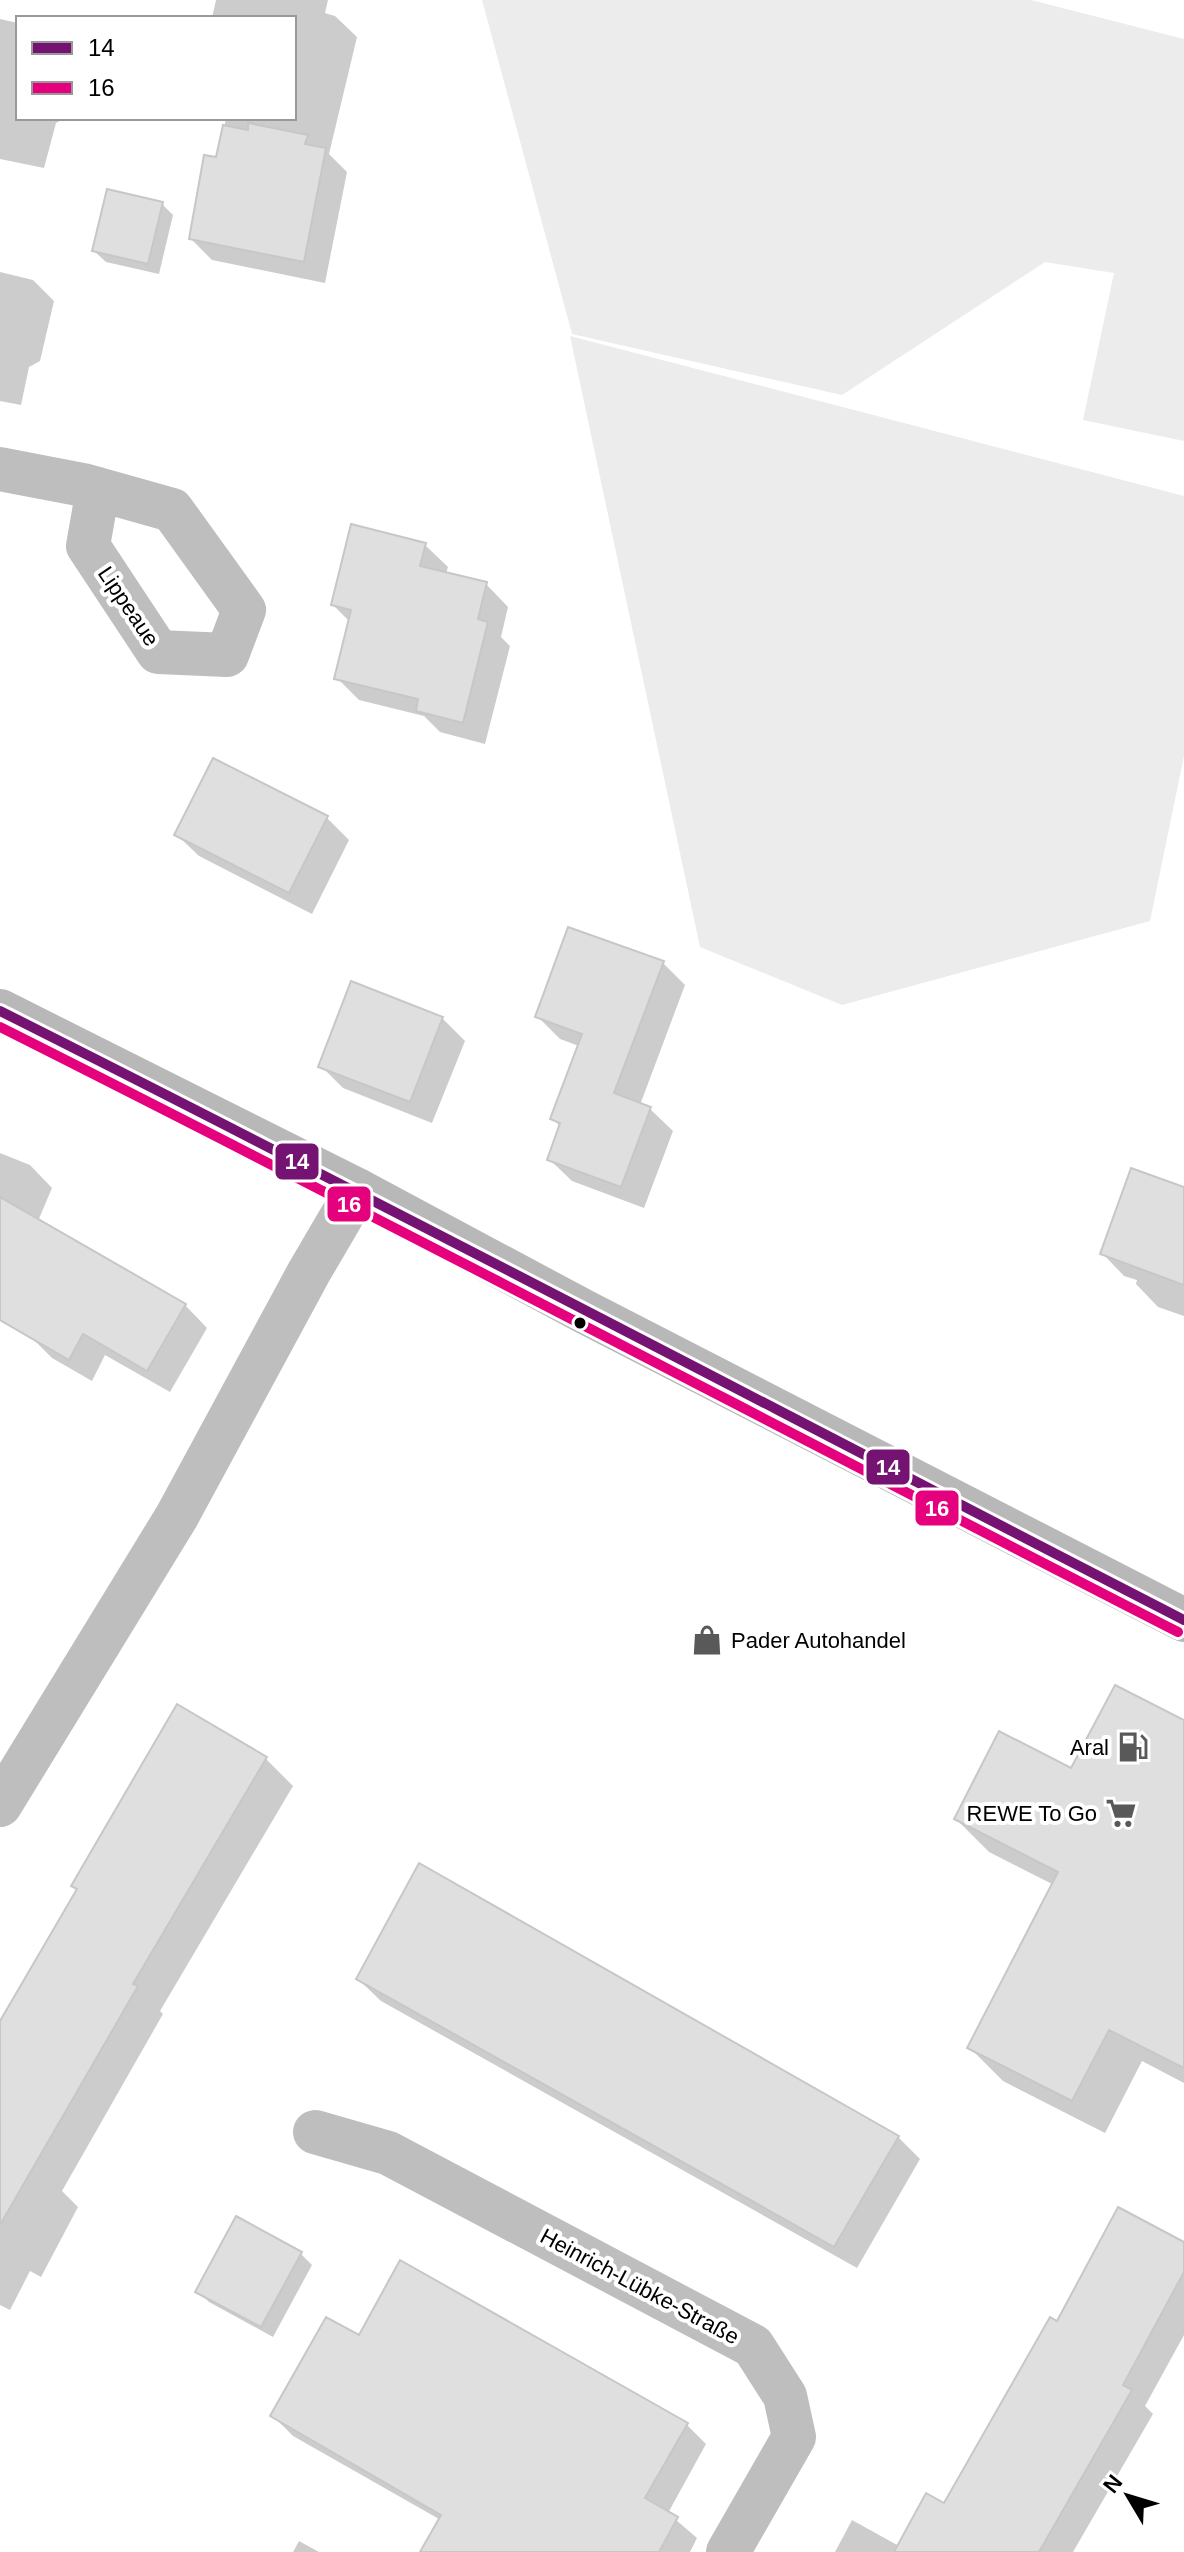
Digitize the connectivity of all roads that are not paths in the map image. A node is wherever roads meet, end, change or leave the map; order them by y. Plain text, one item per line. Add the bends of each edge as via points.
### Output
1 (0, 469) edge
2 (98, 489) dead end
3 (0, 1011) edge
4 (357, 1190) junction
5 (1184, 1620) edge
6 (0, 1805) edge
7 (315, 2132) dead end
8 (728, 2552) edge

1 - 2 street
3 - 4 main road
4 - 5 main road
4 - 6 street via 177,1516
7 - 8 street, Heinrich-Lübke-Straße via 388,2153 753,2346 785,2396 794,2437

